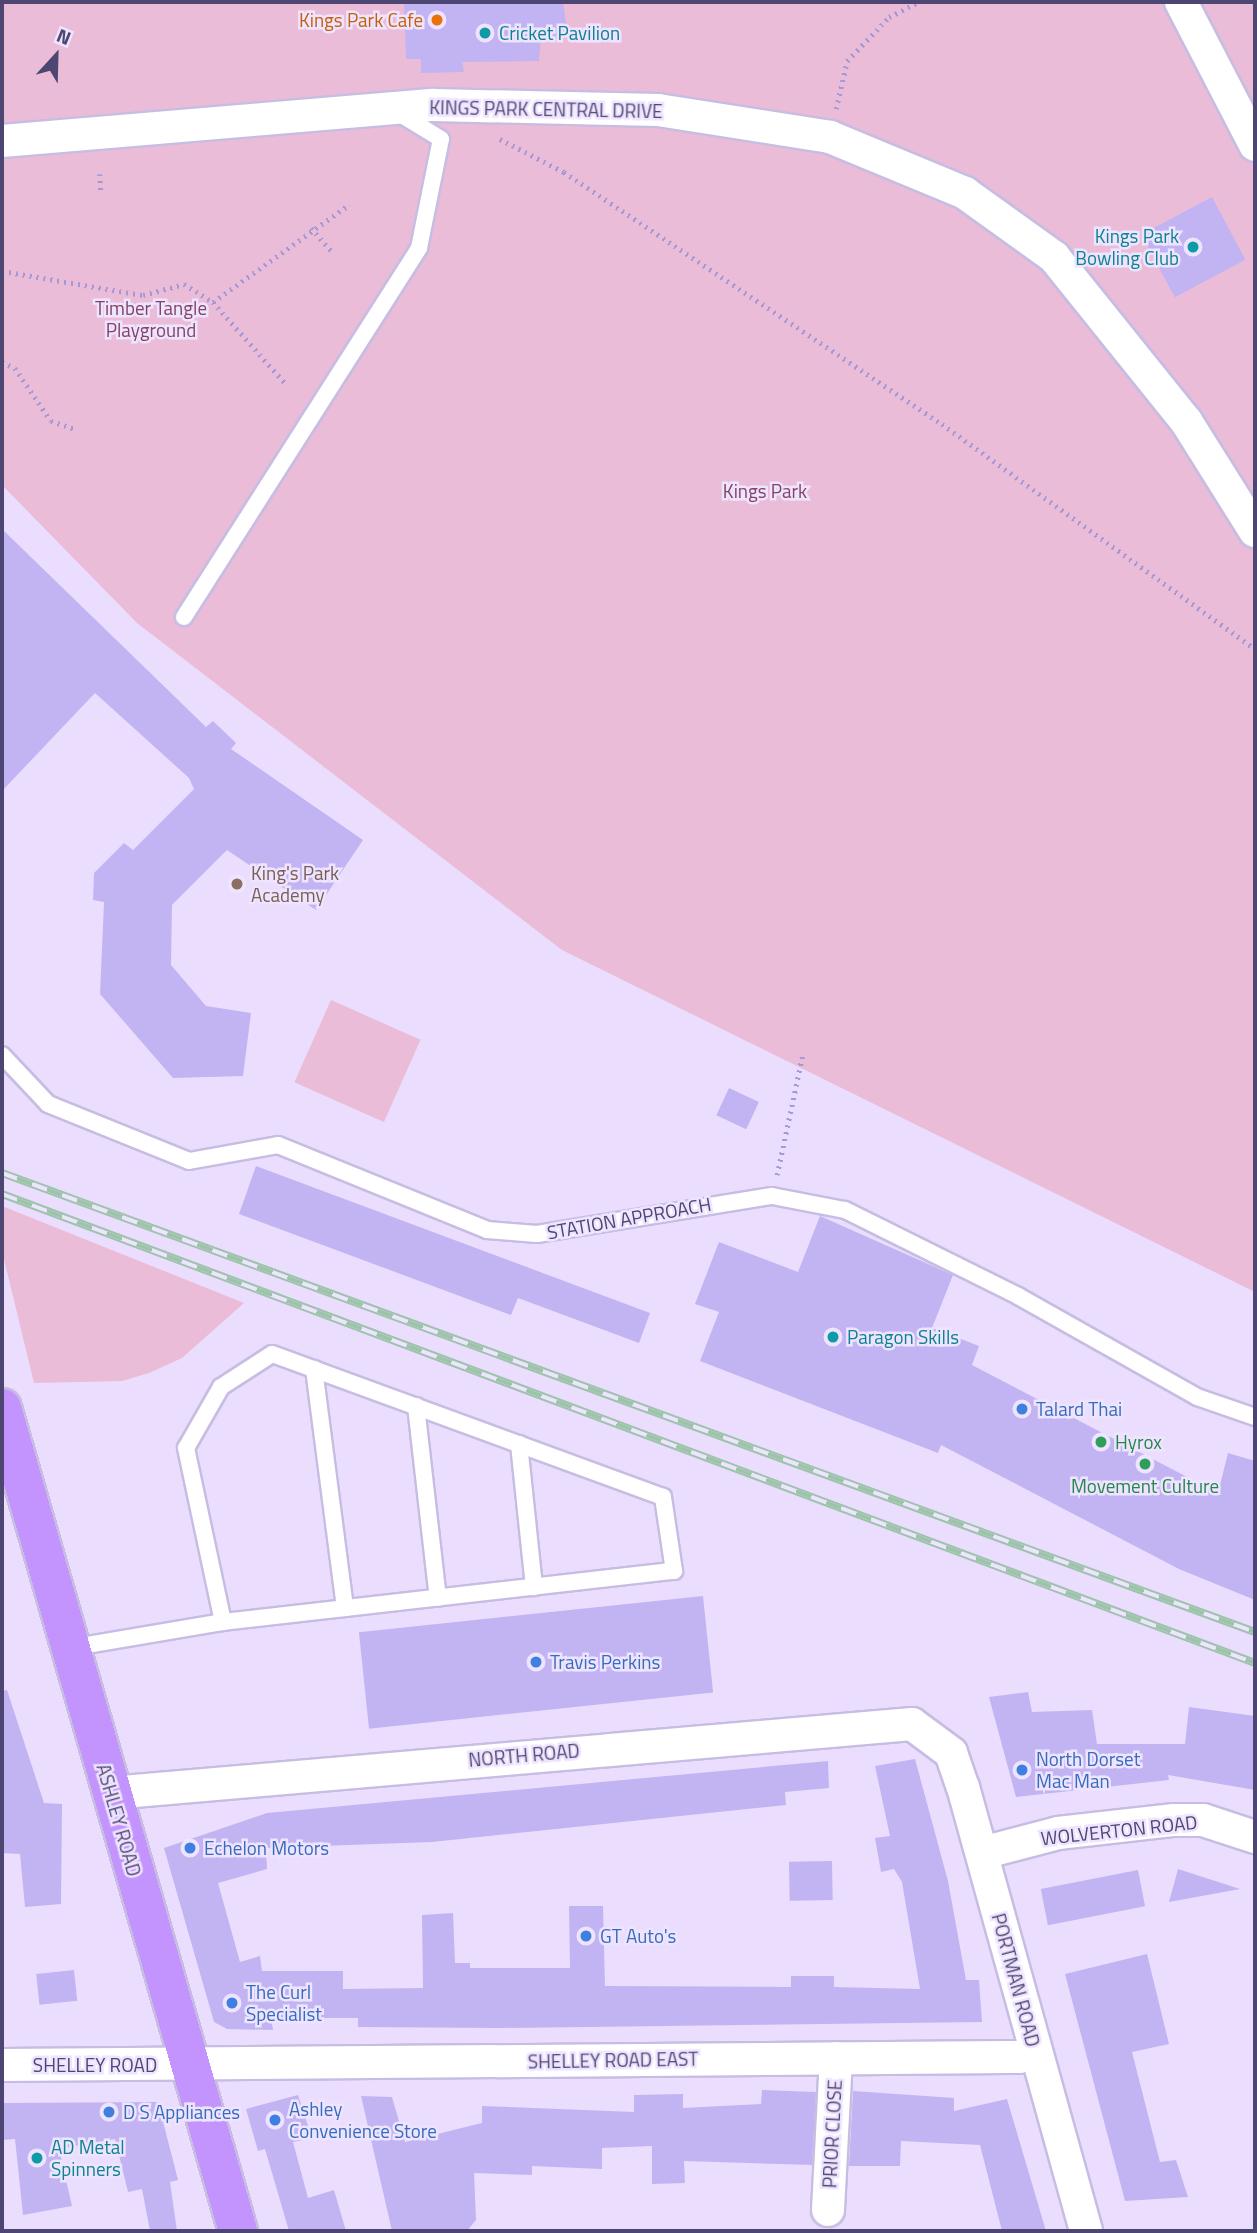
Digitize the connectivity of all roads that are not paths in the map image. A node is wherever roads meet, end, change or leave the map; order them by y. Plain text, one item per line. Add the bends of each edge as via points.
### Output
1 (1181, 2) edge
2 (392, 108) junction
3 (2, 141) edge
4 (1255, 145) edge
5 (1255, 531) edge
6 (184, 617) dead end
7 (2, 1055) edge
8 (314, 1369) junction
9 (416, 1406) junction
10 (2, 1408) edge
11 (1255, 1417) edge
12 (519, 1444) junction
13 (534, 1587) junction
14 (438, 1598) junction
15 (345, 1608) junction
16 (223, 1622) junction
17 (69, 1648) junction
18 (934, 1735) joint
19 (111, 1793) junction
20 (1255, 1837) edge
21 (982, 1853) junction
22 (1035, 2051) junction
23 (836, 2059) junction
24 (2, 2065) edge
25 (188, 2065) junction
26 (828, 2210) dead end
27 (238, 2231) edge
28 (1086, 2231) edge

1 - 4 street
2 - 3 street, KINGS PARK CENTRAL DRIVE
2 - 5 street, KINGS PARK CENTRAL DRIVE via 658,110 830,137 965,193 1054,257 1186,421
2 - 6 lane via 441,139 419,248
7 - 11 lane, STATION APPROACH via 48,1104 190,1161 278,1145 488,1230 537,1234 772,1196 845,1210 1018,1296 1197,1397
8 - 9 lane
8 - 15 lane
8 - 16 lane via 272,1354 221,1387 186,1448
9 - 12 lane
9 - 14 lane
10 - 17 main road, ASHLEY ROAD
12 - 13 lane
12 - 13 lane via 663,1497 674,1571
13 - 14 lane
14 - 15 lane
15 - 16 lane
16 - 17 lane
17 - 19 main road, ASHLEY ROAD
18 - 19 street, NORTH ROAD via 887,1721
18 - 21 street, PORTMAN ROAD via 951,1753
19 - 25 main road, ASHLEY ROAD
20 - 21 street, WOLVERTON ROAD via 1203,1820 1174,1820 1059,1833
21 - 22 street, PORTMAN ROAD
22 - 23 street, SHELLEY ROAD EAST via 1019,2057
22 - 28 street, PORTMAN ROAD
23 - 25 street, SHELLEY ROAD EAST
23 - 26 street, PRIOR CLOSE
24 - 25 street, SHELLEY ROAD
25 - 27 main road, ASHLEY ROAD

